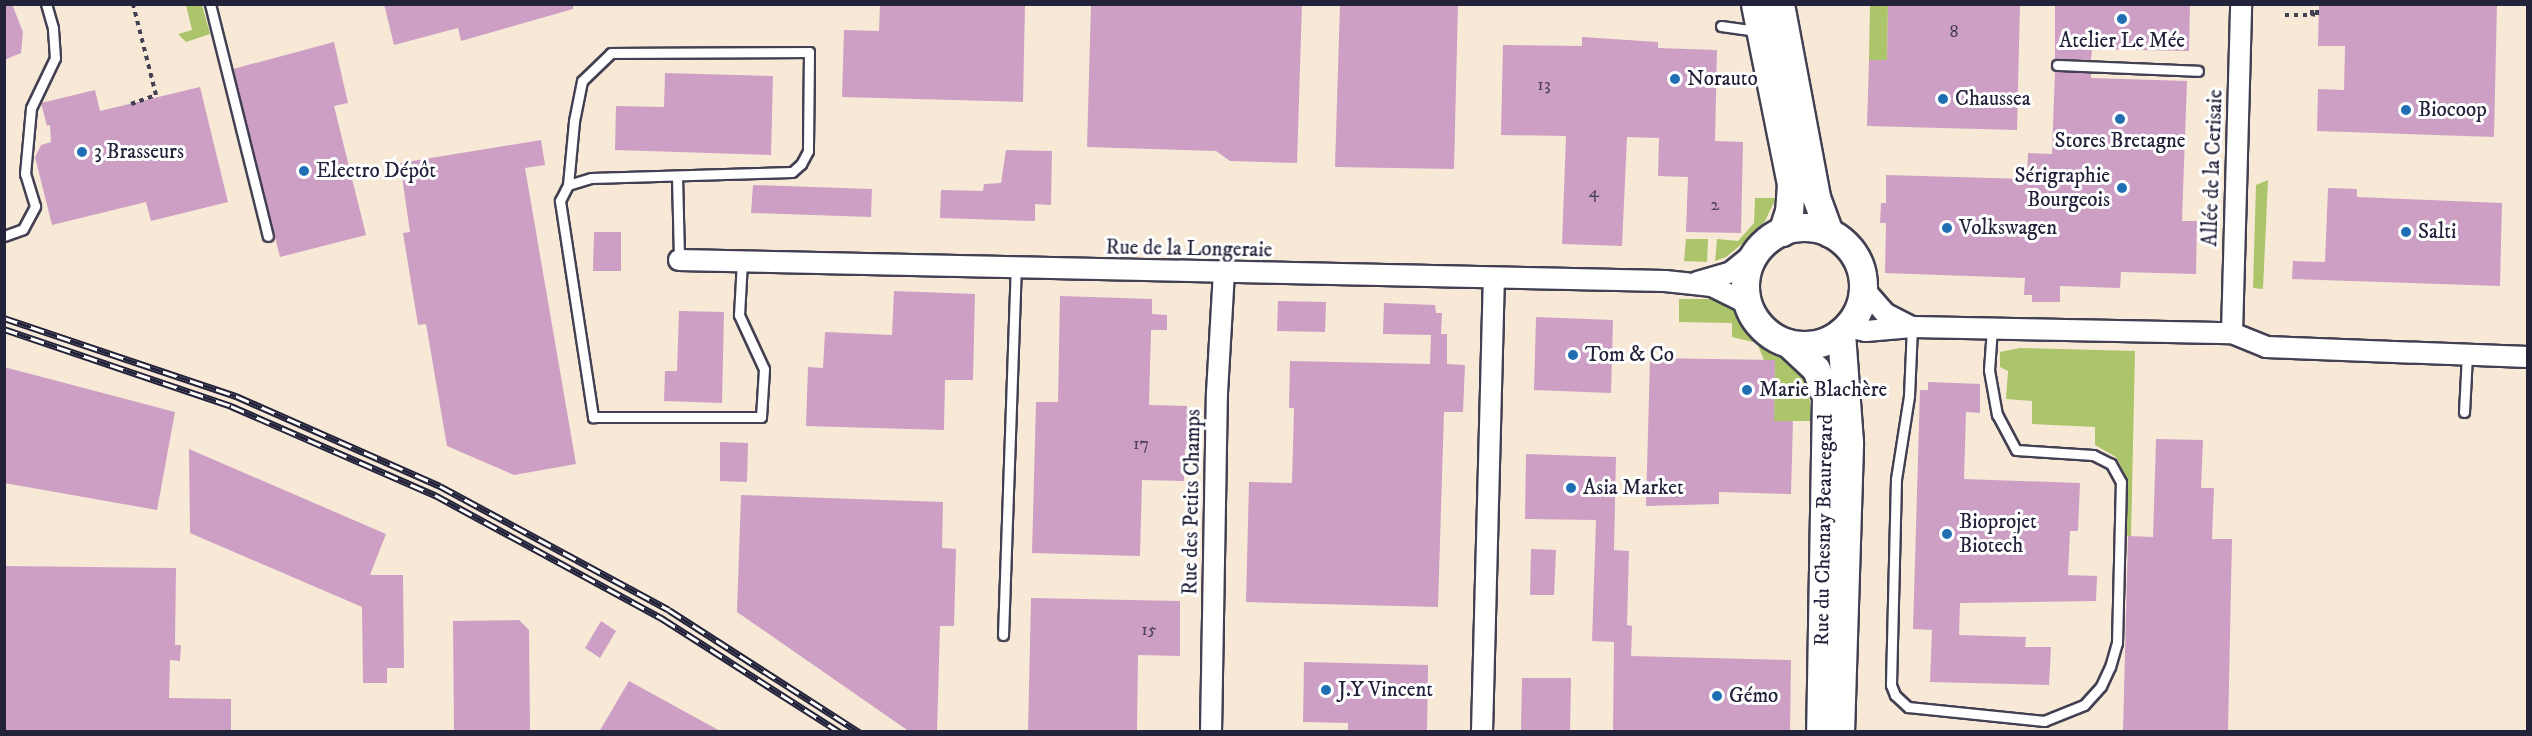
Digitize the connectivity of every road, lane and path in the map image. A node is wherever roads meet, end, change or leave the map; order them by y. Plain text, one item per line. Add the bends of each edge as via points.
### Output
1 (46, 4) edge
2 (133, 4) edge
3 (210, 4) edge
4 (1755, 4) edge
5 (1780, 4) edge
6 (2241, 4) edge
7 (2312, 4) edge
8 (2317, 4) edge
9 (2312, 14) junction
10 (2285, 15) dead end
11 (1721, 26) dead end
12 (1759, 31) junction
13 (2057, 65) dead end
14 (2198, 71) dead end
15 (131, 104) dead end
16 (676, 176) junction
17 (568, 185) junction
18 (1782, 232) junction
19 (1829, 233) junction
20 (4, 236) edge
21 (268, 236) dead end
22 (1756, 252) junction
23 (679, 260) joint
24 (742, 261) junction
25 (1017, 268) junction
26 (1224, 273) junction
27 (1494, 279) junction
28 (1697, 282) junction
29 (1863, 288) junction
30 (1748, 304) junction
31 (1912, 327) junction
32 (1992, 328) junction
33 (1844, 330) junction
34 (2232, 333) junction
35 (1788, 343) junction
36 (2467, 355) junction
37 (2528, 357) edge
38 (2464, 412) dead end
39 (1004, 635) dead end
40 (1210, 732) edge
41 (1482, 732) edge
42 (1820, 732) edge
43 (1840, 732) edge

1 - 20 lane via 55,58 31,108 25,174 35,206 24,229
2 - 15 path via 156,95
3 - 21 lane
4 - 12 main road
5 - 19 main road via 1816,197
6 - 34 street, Allée de la Cerisaie
7 - 9 path
8 - 9 path via 2317,15
9 - 10 path
11 - 12 lane
12 - 18 main road via 1791,184
13 - 14 lane
16 - 17 lane via 591,178
16 - 17 lane via 792,172 801,164 808,151 809,52 612,53 582,81 573,121
16 - 23 lane
17 - 24 lane via 560,201 592,417 761,417 764,369 739,315
18 - 19 main road via 1806,227
18 - 22 main road
19 - 29 main road via 1854,255
22 - 28 street, Rue de la Longeraie via 1731,272
22 - 30 main road via 1745,286
23 - 24 street, Rue de la Longeraie
24 - 25 street, Rue de la Longeraie
25 - 26 street, Rue de la Longeraie
25 - 39 lane
26 - 27 street, Rue de la Longeraie
26 - 40 street, Rue des Petits Champs via 1217,393
27 - 28 street, Rue de la Longeraie
27 - 41 street
28 - 30 street, Rue de la Longeraie via 1730,292
29 - 31 street via 1886,314
29 - 33 main road via 1859,309
30 - 35 main road via 1763,329
31 - 32 street
31 - 32 lane via 1909,396 1896,479 1891,685 1908,707 2044,721 2084,705 2101,686 2110,667 2116,643 2121,482 2111,464 2093,455 2016,450 1997,415 1989,370
31 - 33 street
32 - 34 street
33 - 35 main road via 1816,344
33 - 43 main road, Rue du Chesnay Beauregard via 1849,477
34 - 36 street via 2266,347
35 - 42 main road, Rue du Chesnay Beauregard via 1816,369 1826,397
36 - 37 street
36 - 38 lane

